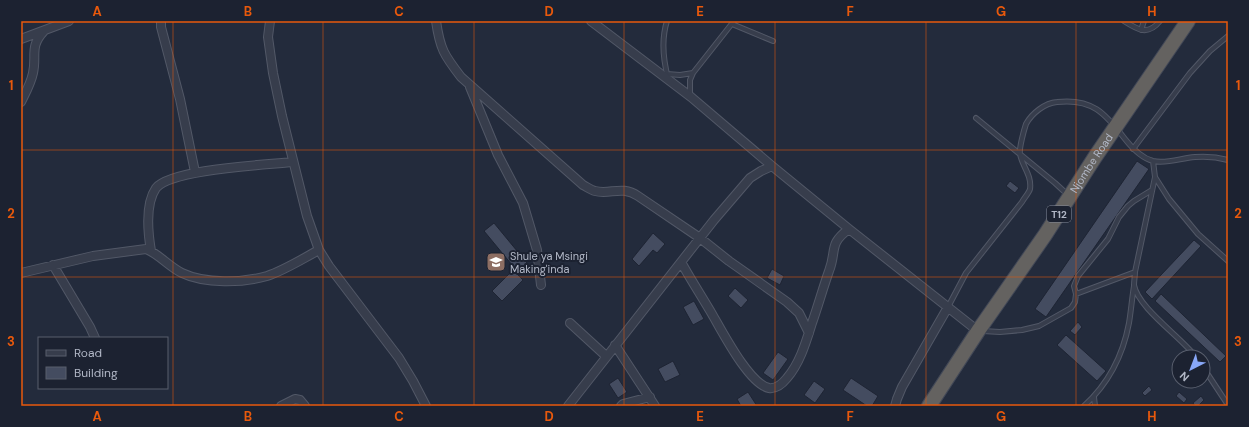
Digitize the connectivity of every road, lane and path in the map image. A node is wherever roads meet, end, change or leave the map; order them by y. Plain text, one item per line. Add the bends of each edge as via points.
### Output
1 (69, 21) edge
2 (161, 21) edge
3 (270, 21) edge
4 (436, 21) edge
5 (591, 21) edge
6 (663, 21) edge
7 (667, 21) edge
8 (1124, 21) edge
9 (1144, 21) edge
10 (1160, 21) edge
11 (1188, 21) edge
12 (733, 23) edge
13 (1142, 30) junction
14 (44, 31) junction
15 (663, 32) junction
16 (1228, 36) edge
17 (21, 39) edge
18 (773, 41) dead end
19 (693, 73) junction
20 (668, 77) junction
21 (468, 84) junction
22 (691, 97) junction
23 (21, 102) edge
24 (976, 118) dead end
25 (1116, 127) junction
26 (1133, 149) junction
27 (1020, 154) junction
28 (1228, 160) edge
29 (1153, 161) junction
30 (292, 162) junction
31 (772, 166) junction
32 (195, 172) junction
33 (1155, 177) junction
34 (1152, 190) junction
35 (1070, 197) junction
36 (849, 229) junction
37 (700, 238) junction
38 (319, 250) junction
39 (151, 251) junction
40 (1228, 261) edge
41 (681, 262) junction
42 (53, 265) junction
43 (1135, 272) junction
44 (21, 273) edge
45 (541, 285) dead end
46 (1134, 285) junction
47 (1076, 294) junction
48 (948, 307) junction
49 (570, 323) dead end
50 (978, 330) junction
51 (809, 333) junction
52 (95, 337) edge
53 (615, 345) junction
54 (1190, 349) edge
55 (606, 356) junction
56 (1211, 379) edge
57 (650, 397) junction
58 (1094, 397) junction
59 (1228, 405) edge
60 (281, 406) edge
61 (305, 406) edge
62 (426, 406) edge
63 (568, 406) edge
64 (621, 406) edge
65 (655, 406) edge
66 (895, 406) edge
67 (929, 406) edge
68 (1084, 406) edge
69 (1095, 406) edge

1 - 14 street
2 - 32 street
3 - 30 street via 268,37 273,73
4 - 21 street via 439,42 446,58
5 - 20 street
6 - 15 lane
7 - 15 lane
8 - 13 lane
9 - 13 lane
10 - 13 lane via 1155,27
11 - 25 highway, Njombe Road / T12
12 - 18 lane
12 - 19 lane
14 - 17 street
14 - 23 street via 34,49 34,71
15 - 20 lane
16 - 26 lane via 1190,73
19 - 20 lane
19 - 22 lane via 689,88
20 - 22 street
21 - 37 street via 583,185 594,191 631,192
21 - 45 street via 498,155 523,203 537,250
22 - 31 street
24 - 27 lane
25 - 26 lane
25 - 27 lane via 1098,110 1084,103 1071,100 1051,103 1035,113 1026,124
25 - 35 highway, Njombe Road / T12
26 - 29 lane via 1144,158
27 - 35 lane
27 - 48 lane via 1029,174 1030,189 966,273
28 - 29 lane via 1216,156
29 - 33 lane
30 - 32 street
30 - 38 street
31 - 36 street
31 - 37 street via 750,178
32 - 39 street via 163,182 156,189 148,218
33 - 34 lane
33 - 40 lane via 1185,220
34 - 43 lane
34 - 47 lane via 1134,200 1122,213 1108,239 1074,281
35 - 50 highway, Njombe Road / T12
36 - 48 street
36 - 51 street via 839,236 834,246 830,268
37 - 41 street
37 - 51 street via 794,308
38 - 39 street via 268,276 214,281 183,274
38 - 62 street via 399,358
39 - 42 street via 135,250
41 - 51 street via 745,368 762,385 775,388 786,379 797,364
41 - 53 street
42 - 44 street
42 - 52 street
43 - 46 lane
43 - 47 lane
46 - 54 lane via 1154,316
46 - 58 lane via 1126,336 1114,367
47 - 50 lane via 1071,308 1040,326 1000,332
48 - 50 street
48 - 66 street via 902,387
49 - 55 street
50 - 67 highway, Njombe Road / T12
53 - 55 street
53 - 57 street
55 - 63 street
56 - 59 lane
57 - 64 street
57 - 65 street
58 - 68 lane
58 - 69 lane
60 - 61 street via 296,399

